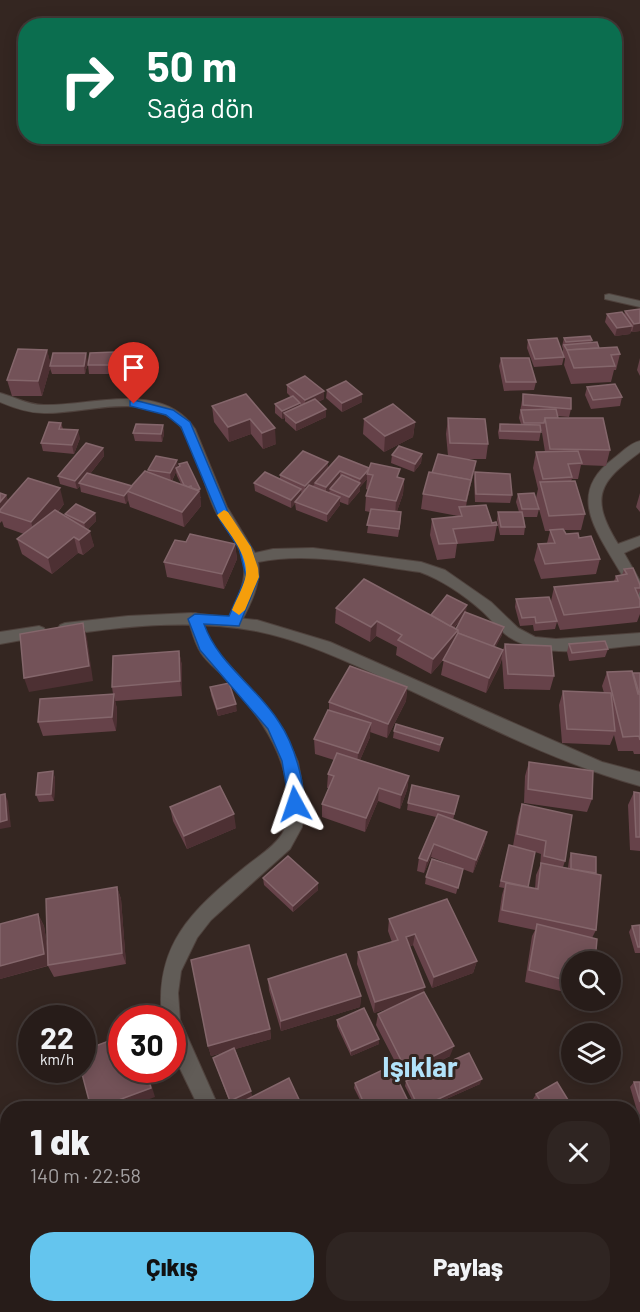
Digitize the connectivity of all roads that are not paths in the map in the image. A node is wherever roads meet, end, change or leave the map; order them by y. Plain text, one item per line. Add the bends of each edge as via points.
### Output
1 (609, 297) dead end
2 (640, 304) edge
3 (0, 397) edge
4 (640, 446) edge
5 (640, 541) edge
6 (615, 551) junction
7 (250, 560) junction
8 (640, 600) edge
9 (195, 619) junction
10 (234, 622) junction
11 (0, 638) edge
12 (640, 639) edge
13 (640, 779) edge
14 (171, 1005) edge
15 (186, 1059) edge
16 (206, 1101) edge

1 - 2 street
3 - 7 street via 24,407 134,404 170,412 186,425 226,520
4 - 6 street via 603,475 594,498 600,526
5 - 6 street
6 - 8 street
7 - 10 street via 252,577
7 - 12 street via 273,554 313,553 421,567 440,574 486,606 513,632 533,642 556,645
9 - 10 street
9 - 11 street via 115,621
9 - 14 street via 204,646 274,725 283,742 294,782 295,819 283,846 200,916 176,959
10 - 13 street via 329,647 599,768
15 - 16 street

